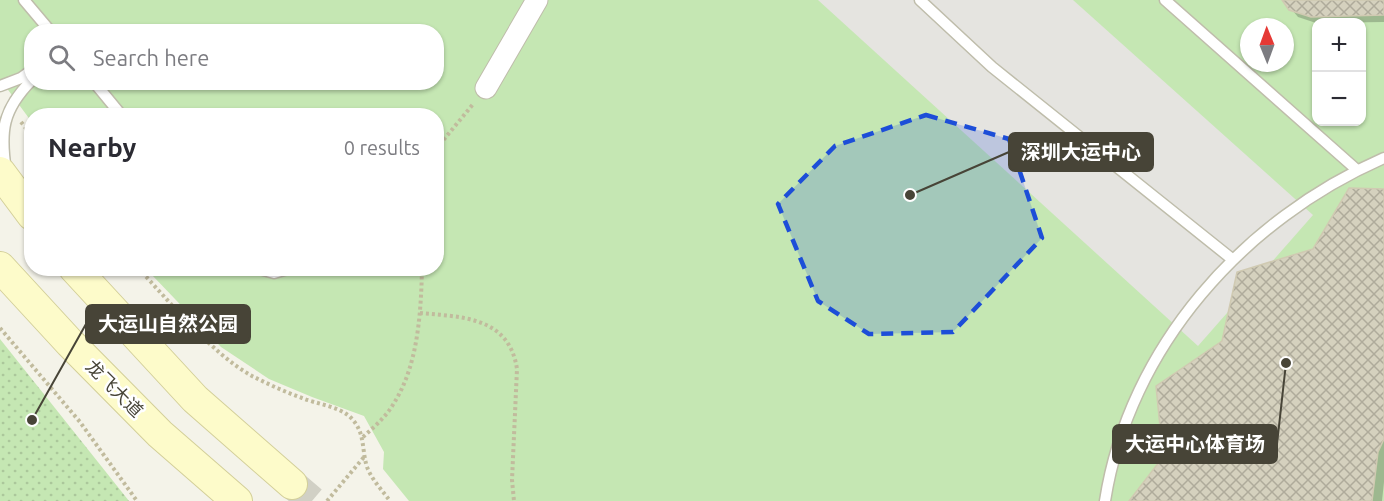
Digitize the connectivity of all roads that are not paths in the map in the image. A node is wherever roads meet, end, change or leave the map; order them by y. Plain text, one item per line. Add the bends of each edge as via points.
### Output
1 (24, 0) edge
2 (537, 0) edge
3 (920, 0) edge
4 (1165, 0) edge
5 (44, 24) edge
6 (24, 76) edge
7 (0, 86) edge
8 (486, 88) road end
9 (25, 90) edge
10 (101, 90) edge
11 (115, 108) edge
12 (1384, 158) edge
13 (1357, 170) junction
14 (4, 178) edge
15 (24, 204) edge
16 (1232, 259) junction
17 (0, 267) edge
18 (81, 276) edge
19 (292, 484) tunnel mouth
20 (237, 501) edge
21 (1105, 501) edge

1 - 5 lane
2 - 8 street
3 - 16 lane via 992,68
4 - 13 lane
6 - 7 lane
9 - 14 lane via 5,118
10 - 11 lane
12 - 13 lane
13 - 16 lane via 1291,209
14 - 15 main road
16 - 21 lane via 1182,318 1143,385 1116,457
17 - 20 main road, 龙飞大道 via 160,434
18 - 19 main road via 195,399

